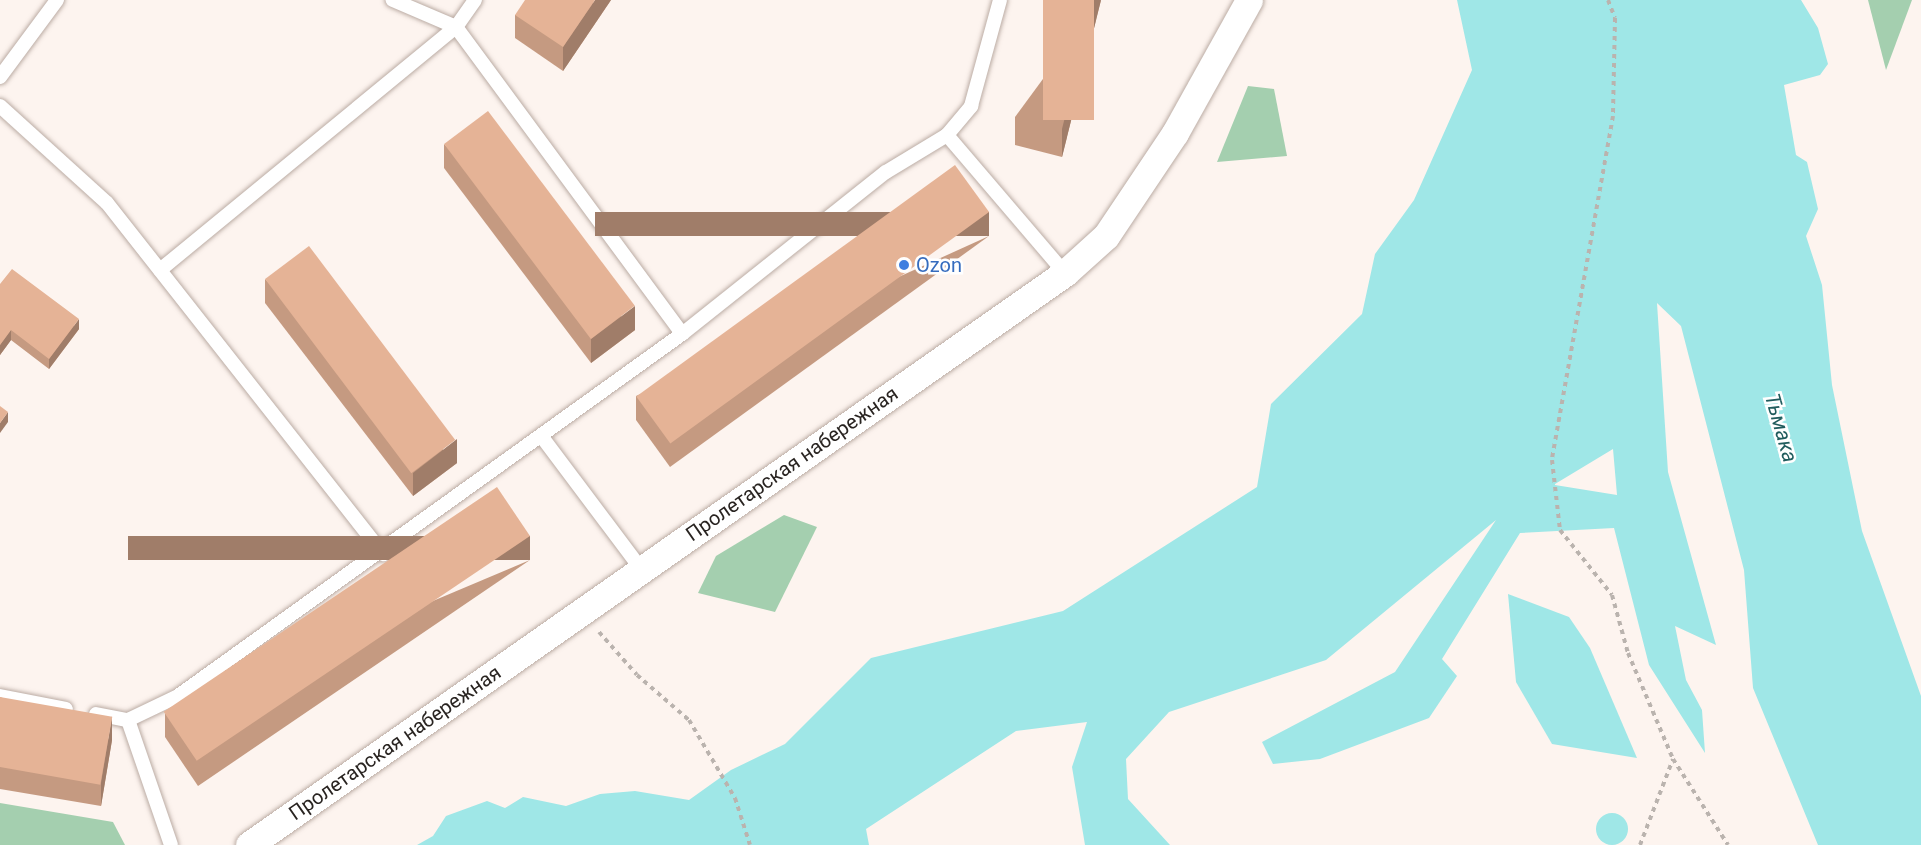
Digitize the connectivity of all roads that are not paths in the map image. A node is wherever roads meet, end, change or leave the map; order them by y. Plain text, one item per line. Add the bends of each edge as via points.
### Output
1 (57, 0) edge
2 (393, 0) edge
3 (475, 0) edge
4 (1000, 0) edge
5 (1246, 1) edge
6 (456, 27) junction
7 (0, 77) edge
8 (0, 106) edge
9 (947, 135) junction
10 (160, 270) junction
11 (1065, 273) junction
12 (682, 334) junction
13 (542, 437) junction
14 (383, 554) junction
15 (641, 569) junction
16 (0, 696) edge
17 (128, 720) junction
18 (171, 845) edge
19 (249, 845) edge

1 - 7 lane
2 - 6 lane
3 - 6 lane
4 - 9 lane via 971,106
5 - 11 street, Пролетарская набережная via 1175,133 1106,236
6 - 10 lane
6 - 12 lane
8 - 10 lane via 107,203
9 - 11 lane
9 - 12 lane via 886,172
10 - 14 lane
11 - 15 street, Пролетарская набережная
12 - 13 lane
13 - 14 lane
13 - 15 lane
14 - 17 lane via 178,696
15 - 19 street, Пролетарская набережная
16 - 17 lane
17 - 18 lane

